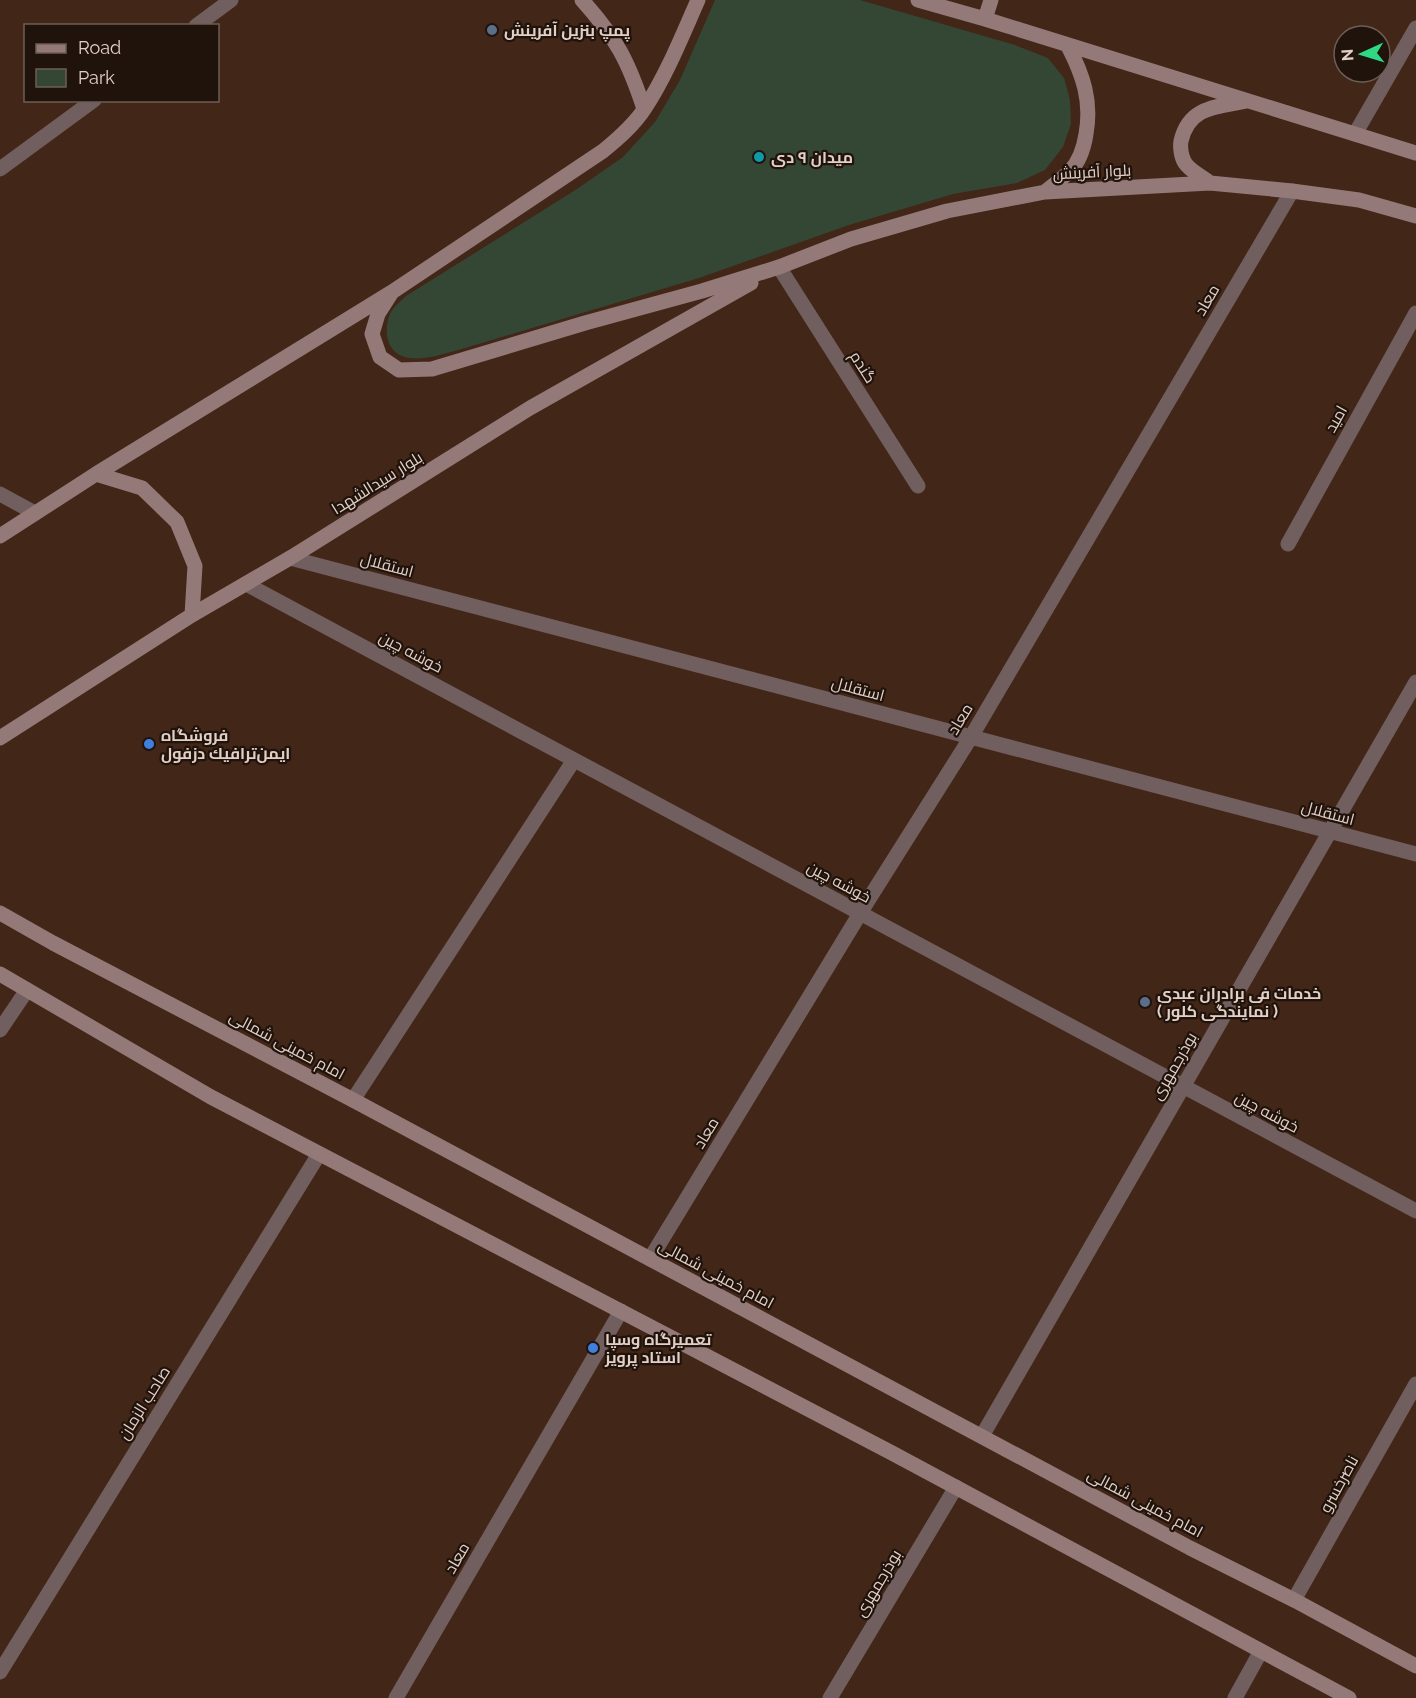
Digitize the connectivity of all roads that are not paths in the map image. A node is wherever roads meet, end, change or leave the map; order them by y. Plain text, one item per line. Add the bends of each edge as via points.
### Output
1 (231, 0) edge
2 (582, 0) edge
3 (698, 0) edge
4 (918, 0) edge
5 (991, 0) edge
6 (939, 3) edge
7 (985, 19) junction
8 (199, 24) edge
9 (1416, 28) edge
10 (1068, 46) junction
11 (1250, 101) junction
12 (91, 102) edge
13 (645, 109) junction
14 (1355, 134) junction
15 (1416, 153) edge
16 (0, 169) edge
17 (1210, 183) junction
18 (1292, 191) junction
19 (1045, 192) junction
20 (1416, 216) edge
21 (778, 267) junction
22 (392, 292) junction
23 (1416, 313) edge
24 (96, 474) junction
25 (918, 486) dead end
26 (0, 494) edge
27 (35, 513) junction
28 (0, 536) edge
29 (1288, 544) dead end
30 (290, 558) junction
31 (246, 584) junction
32 (192, 615) junction
33 (1416, 682) edge
34 (971, 737) junction
35 (0, 738) edge
36 (574, 760) junction
37 (1330, 832) junction
38 (1416, 854) edge
39 (0, 913) edge
40 (861, 914) junction
41 (0, 974) edge
42 (27, 990) junction
43 (0, 1030) edge
44 (1183, 1087) junction
45 (353, 1100) junction
46 (319, 1154) junction
47 (1416, 1211) edge
48 (650, 1259) junction
49 (621, 1311) junction
50 (1416, 1384) edge
51 (982, 1436) junction
52 (956, 1487) junction
53 (1294, 1600) junction
54 (1261, 1651) junction
55 (1416, 1666) edge
56 (0, 1672) edge
57 (396, 1698) edge
58 (831, 1698) edge
59 (1235, 1698) edge
60 (1349, 1698) edge

1 - 8 street
2 - 13 main road via 617,43 632,70
3 - 13 main road
4 - 6 main road
5 - 7 main road
6 - 7 main road
7 - 10 main road
9 - 14 street
10 - 11 main road
10 - 19 main road via 1081,70 1089,100 1088,122 1083,149 1071,170
11 - 14 main road
11 - 17 main road via 1210,109 1190,118 1184,130 1180,147 1185,163
12 - 16 street
13 - 22 main road via 603,151
14 - 15 main road
17 - 18 main road, بلوار آفرینش
17 - 19 main road, بلوار آفرینش
18 - 20 main road, بلوار آفرینش via 1359,200
18 - 34 street, معاد
19 - 21 main road, بلوار آفرینش via 946,211 851,239
21 - 22 main road via 432,369 399,370 380,357 372,334 378,314
21 - 25 street, گندم
21 - 30 main road, بلوار سیدالشهدا via 530,408
22 - 24 main road
23 - 29 street, امید
24 - 27 main road
24 - 32 main road via 142,488 177,522 195,567
26 - 27 street
27 - 28 main road
30 - 31 main road, بلوار سیدالشهدا
30 - 34 street, استقلال
31 - 32 main road, بلوار سیدالشهدا
31 - 36 street, خوشه چین
32 - 35 main road, بلوار سیدالشهدا
33 - 37 street, بوذرجمهری
34 - 37 street, استقلال
34 - 40 street, معاد
36 - 40 street, خوشه چین
36 - 45 street
37 - 38 street, استقلال
37 - 44 street, بوذرجمهری
39 - 45 main road, امام خمینی شمالی
40 - 44 street, خوشه چین
40 - 48 street, معاد
41 - 42 main road
42 - 43 street
42 - 46 main road via 211,1097
44 - 47 street, خوشه چین
44 - 51 street, بوذرجمهری
45 - 48 main road, امام خمینی شمالی
46 - 49 main road
46 - 56 street, صاحب الزمان
48 - 51 main road, امام خمینی شمالی
49 - 52 main road
49 - 57 street, معاد
50 - 53 street, ناصرخسرو
51 - 53 main road, امام خمینی شمالی
52 - 54 main road
52 - 58 street, بوذرجمهری
53 - 55 main road, امام خمینی شمالی
54 - 59 street
54 - 60 main road

